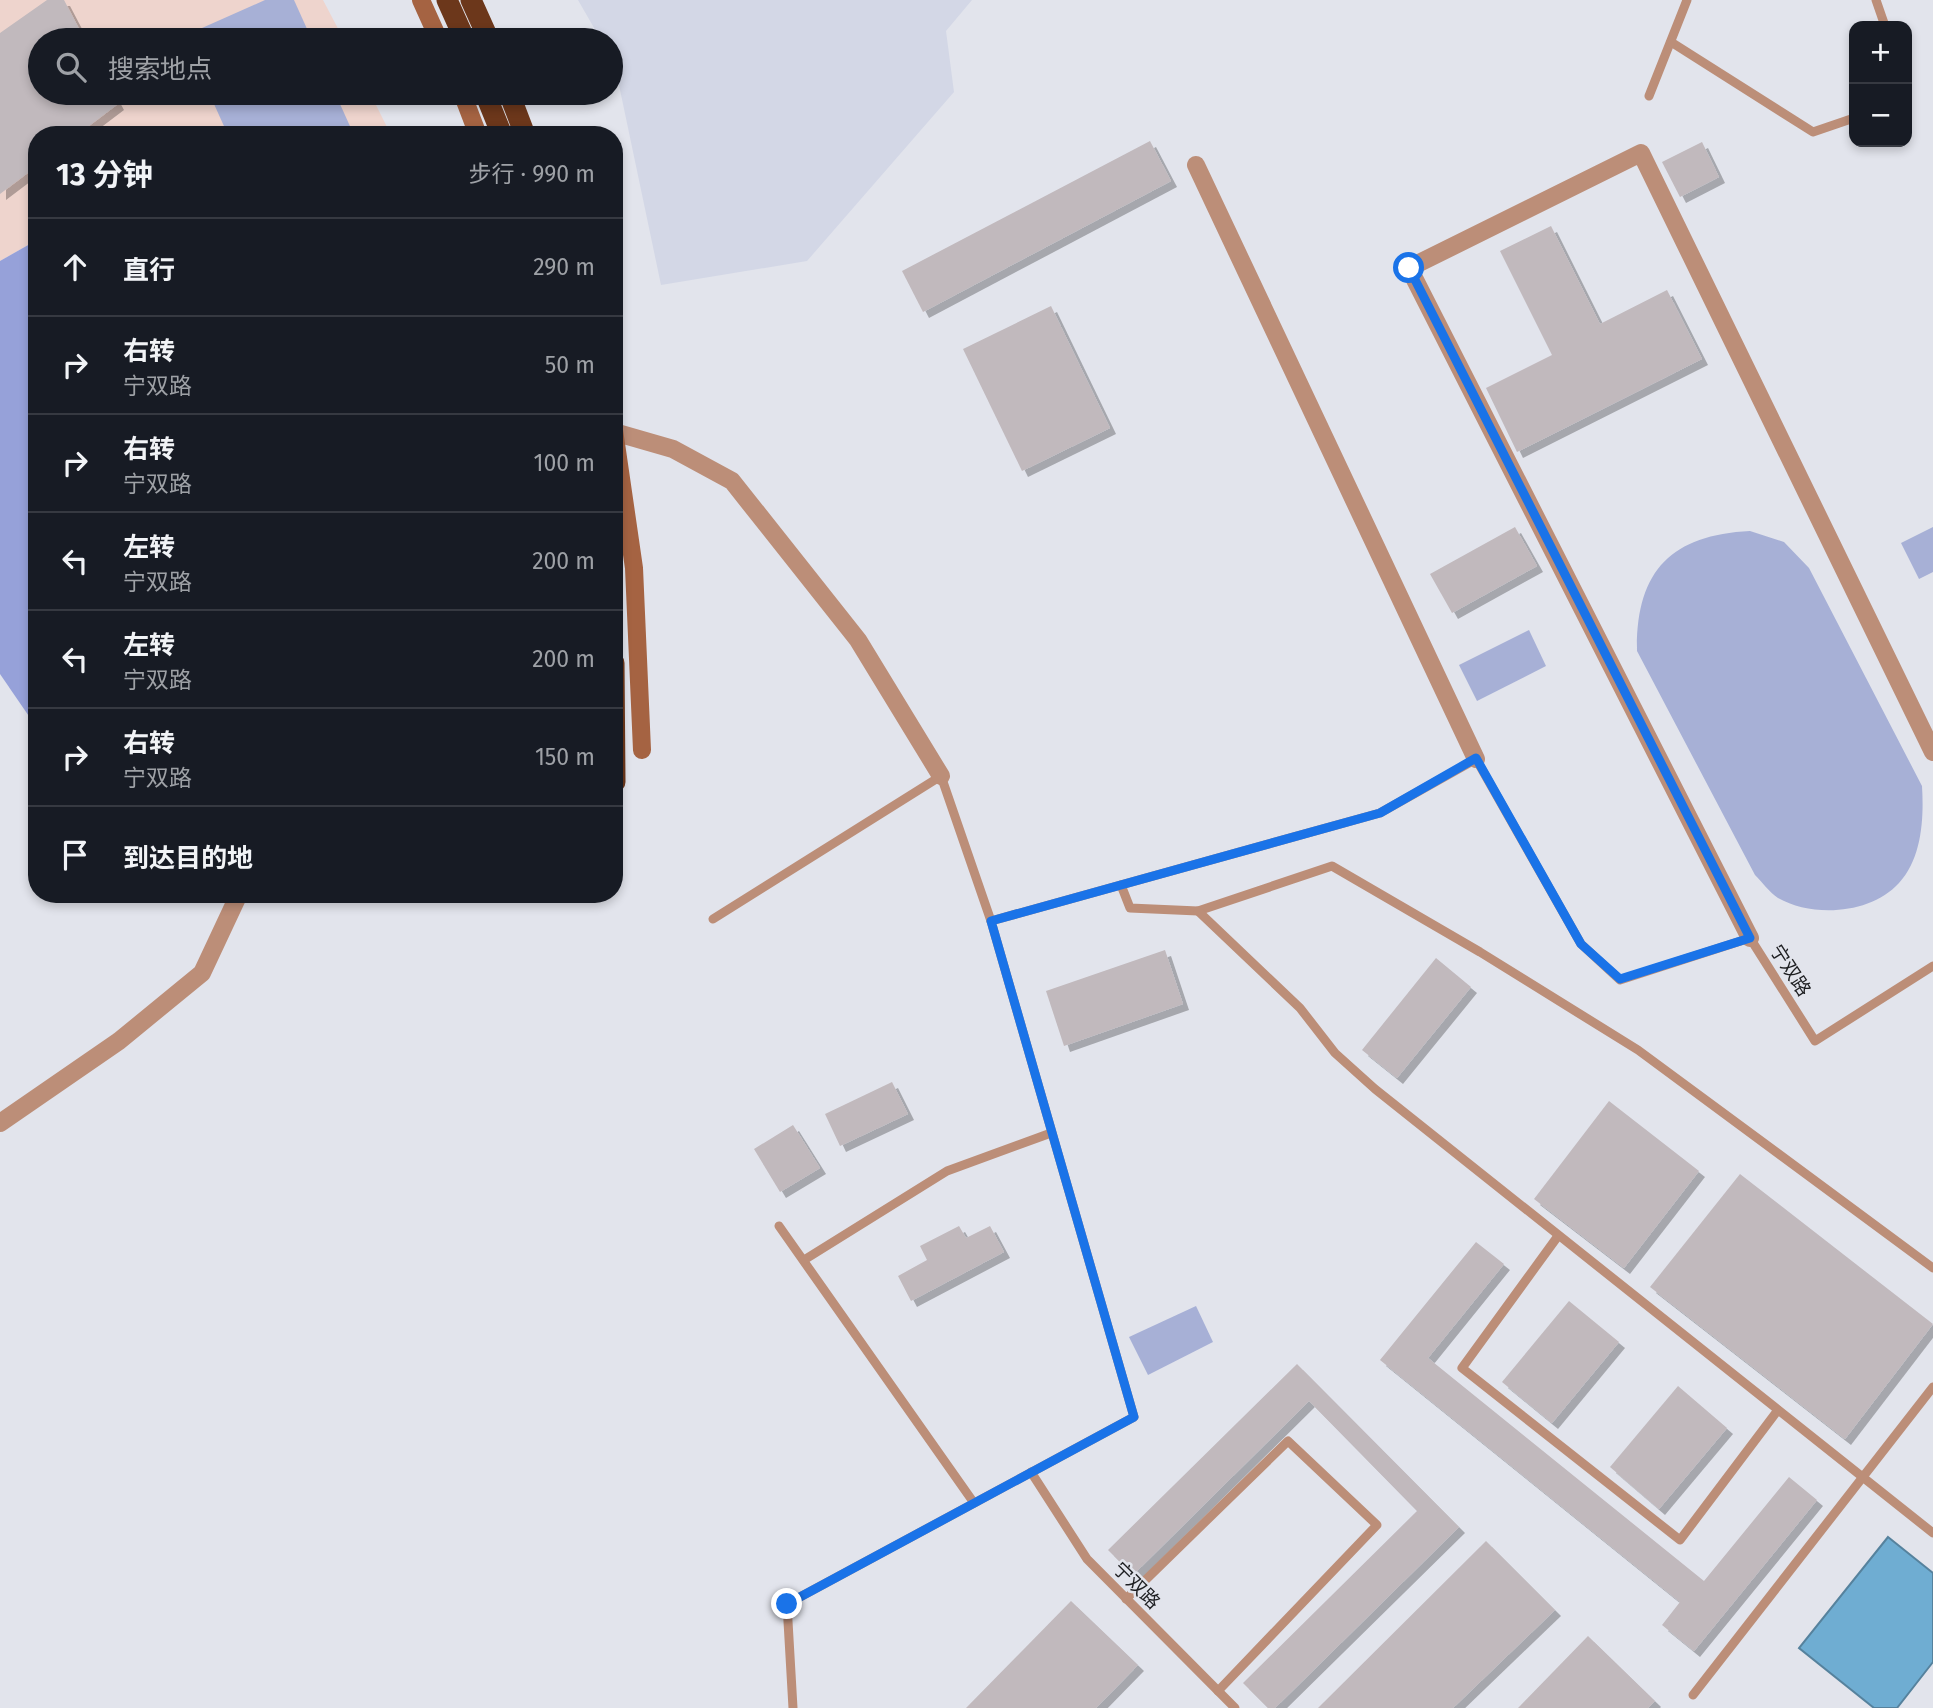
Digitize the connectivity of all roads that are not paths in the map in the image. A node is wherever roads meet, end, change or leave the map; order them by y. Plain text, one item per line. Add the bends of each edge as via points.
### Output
1 (421, 0) edge
2 (447, 0) edge
3 (471, 0) edge
4 (477, 0) edge
5 (1687, 0) edge
6 (1876, 0) edge
7 (1883, 21) edge
8 (434, 28) edge
9 (460, 28) edge
10 (485, 28) edge
11 (487, 28) edge
12 (1671, 42) junction
13 (1649, 96) dead end
14 (467, 105) edge
15 (490, 105) edge
16 (514, 105) edge
17 (520, 105) edge
18 (1849, 120) edge
19 (475, 126) edge
20 (498, 126) edge
21 (522, 126) edge
22 (528, 126) edge
23 (1196, 165) dead end
24 (623, 434) edge
25 (623, 493) edge
26 (642, 750) dead end
27 (1933, 752) edge
28 (1476, 758) junction
29 (941, 776) junction
30 (1121, 885) junction
31 (235, 903) edge
32 (1198, 911) junction
33 (713, 919) dead end
34 (991, 921) junction
35 (1750, 938) junction
36 (1933, 966) edge
37 (0, 1123) edge
38 (1051, 1133) junction
39 (779, 1226) dead end
40 (1558, 1236) junction
41 (804, 1260) junction
42 (1933, 1268) edge
43 (1933, 1387) edge
44 (1778, 1410) junction
45 (1031, 1472) junction
46 (1863, 1478) junction
47 (974, 1503) junction
48 (1933, 1533) edge
49 (1126, 1599) junction
50 (1218, 1691) junction
51 (1693, 1695) dead end
52 (793, 1708) edge
53 (1235, 1708) edge

1 - 8 street
2 - 9 highway
3 - 10 highway
4 - 11 street
5 - 12 lane
6 - 7 lane
12 - 13 lane
12 - 18 lane via 1813,132
14 - 19 street
15 - 20 highway
16 - 21 highway
17 - 22 street
23 - 28 street
24 - 29 street via 673,449 732,481 858,640
25 - 26 street via 634,568
27 - 35 street via 1641,153 1409,268
28 - 30 lane via 1380,813
28 - 35 lane, 宁双路 via 1581,944 1620,979
29 - 33 lane
29 - 34 lane
30 - 32 lane via 1130,908
30 - 34 lane
31 - 37 street via 202,973 120,1041
32 - 40 lane via 1300,1008 1335,1053
32 - 42 lane via 1332,866 1638,1051
34 - 38 lane
35 - 36 lane, 宁双路 via 1815,1041
38 - 41 lane via 947,1171
38 - 45 lane via 1134,1417
39 - 41 lane
40 - 44 lane
40 - 44 lane via 1462,1368 1680,1540
41 - 47 lane
43 - 46 lane
44 - 46 lane
45 - 47 lane
45 - 49 lane, 宁双路 via 1087,1559
46 - 48 lane
46 - 51 lane
47 - 52 lane via 787,1604
49 - 50 lane, 宁双路
49 - 50 lane via 1288,1441 1377,1525
50 - 53 lane, 宁双路

